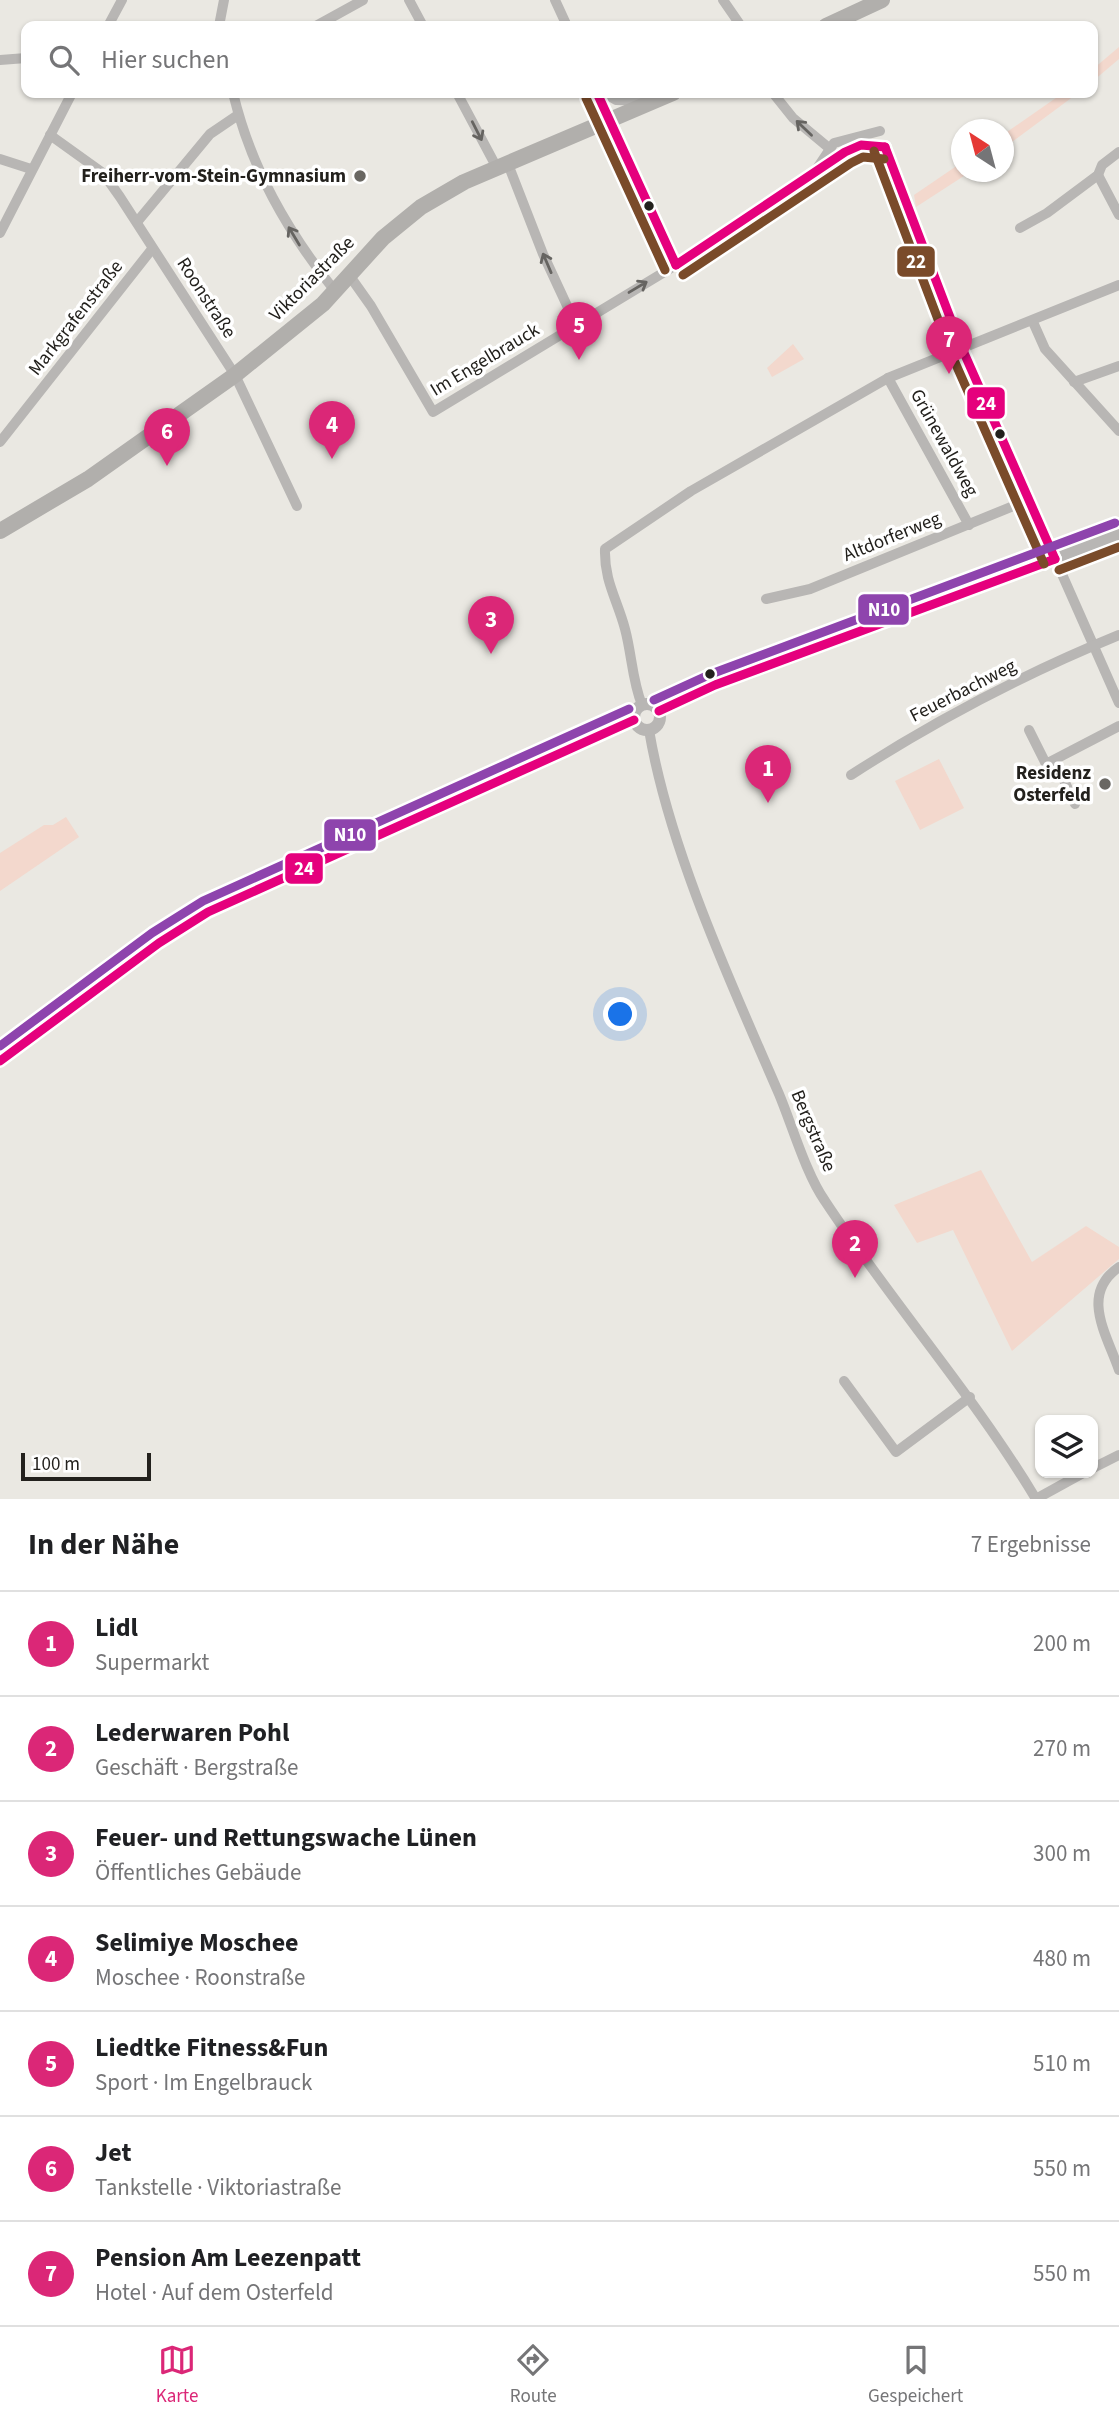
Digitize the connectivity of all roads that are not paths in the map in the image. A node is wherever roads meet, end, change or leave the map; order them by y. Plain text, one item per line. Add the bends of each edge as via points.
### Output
1 (122, 0) edge
2 (224, 0) edge
3 (363, 0) edge
4 (410, 0) edge
5 (555, 0) edge
6 (723, 0) edge
7 (882, 0) edge
8 (111, 21) edge
9 (220, 21) edge
10 (325, 21) edge
11 (420, 21) edge
12 (565, 21) edge
13 (738, 21) edge
14 (837, 21) edge
15 (21, 58) edge
16 (0, 60) edge
17 (69, 98) edge
18 (234, 98) edge
19 (460, 98) edge
20 (599, 98) edge
21 (616, 98) edge
22 (661, 98) edge
23 (777, 98) edge
24 (654, 101) junction
25 (239, 115) junction
26 (610, 120) junction
27 (880, 131) dead end
28 (50, 135) junction
29 (884, 147) dead end
30 (829, 148) junction
31 (1119, 152) edge
32 (0, 159) edge
33 (502, 166) junction
34 (31, 169) junction
35 (1098, 175) junction
36 (1119, 215) edge
37 (137, 222) junction
38 (1020, 228) dead end
39 (0, 233) edge
40 (152, 249) junction
41 (676, 265) junction
42 (349, 275) junction
43 (1119, 285) edge
44 (335, 291) junction
45 (1033, 322) junction
46 (576, 325) junction
47 (961, 346) junction
48 (1119, 366) edge
49 (236, 375) junction
50 (888, 378) junction
51 (1074, 382) junction
52 (1119, 431) edge
53 (0, 442) edge
54 (1028, 500) junction
55 (297, 506) dead end
56 (969, 524) junction
57 (0, 531) edge
58 (1119, 534) edge
59 (1055, 559) junction
60 (766, 599) dead end
61 (1119, 635) edge
62 (1094, 645) junction
63 (1119, 703) edge
64 (642, 705) junction
65 (659, 710) junction
66 (634, 720) junction
67 (1119, 726) edge
68 (649, 730) junction
69 (1029, 730) dead end
70 (1055, 761) junction
71 (851, 775) dead end
72 (1075, 804) dead end
73 (0, 1061) edge
74 (1119, 1267) edge
75 (1119, 1370) edge
76 (844, 1381) dead end
77 (970, 1396) junction
78 (1119, 1455) edge
79 (1098, 1466) edge
80 (1074, 1478) edge
81 (1036, 1499) edge

1 - 8 street
2 - 9 street
3 - 10 street
4 - 11 street
5 - 12 street
6 - 13 street
7 - 14 main road
15 - 16 street
17 - 28 street
18 - 25 street
19 -> 33 street
20 - 26 street
21 - 24 street via 629,103
22 - 24 main road, Viktoriastraße
30 -> 23 street
24 - 26 main road, Viktoriastraße
25 - 37 street via 210,134
44 -> 25 street via 297,243 262,179
26 - 33 main road, Viktoriastraße
26 - 41 street
27 - 30 street via 840,139
28 - 34 street
28 - 37 street, Roonstraße via 103,173
29 - 47 street
30 - 41 street, Im Engelbrauck via 807,179
31 - 35 street via 1102,165
32 - 34 street
33 - 42 main road, Viktoriastraße via 421,207 383,238
46 -> 33 street
34 - 39 street
35 - 36 street
35 - 38 street
37 - 40 street, Roonstraße
40 - 49 street, Roonstraße
40 - 53 street, Markgrafenstraße
46 -> 41 street, Im Engelbrauck
42 - 44 main road, Viktoriastraße
42 - 46 street, Im Engelbrauck via 433,412
43 - 45 street
44 - 49 main road, Viktoriastraße
45 - 47 street
45 - 51 street via 1045,349
47 - 50 street
47 - 54 street
48 - 51 street
49 - 55 street, Roonstraße
49 - 57 main road, Viktoriastraße via 88,479
50 - 56 street, Grünewaldweg
50 - 64 street via 691,491 605,549 604,572 625,630
51 - 52 street
54 - 56 street, Altdorferweg
54 - 59 street
56 - 60 street, Altdorferweg via 810,589
58 - 59 street
59 - 62 street
59 - 65 street
61 - 62 street, Feuerbachweg
62 - 63 street
62 - 71 street, Feuerbachweg via 956,712
64 - 65 street via 652,704
64 - 66 street
65 - 68 street via 659,723
66 - 68 street
66 - 73 street via 208,912
67 - 70 street
68 - 77 street, Bergstraße via 684,856 725,967 823,1199
69 - 70 street via 1046,764
70 - 72 street
74 - 75 street via 1104,1277 1096,1303
76 - 77 street via 896,1452
77 - 81 street, Bergstraße
78 - 79 street
80 - 81 street

